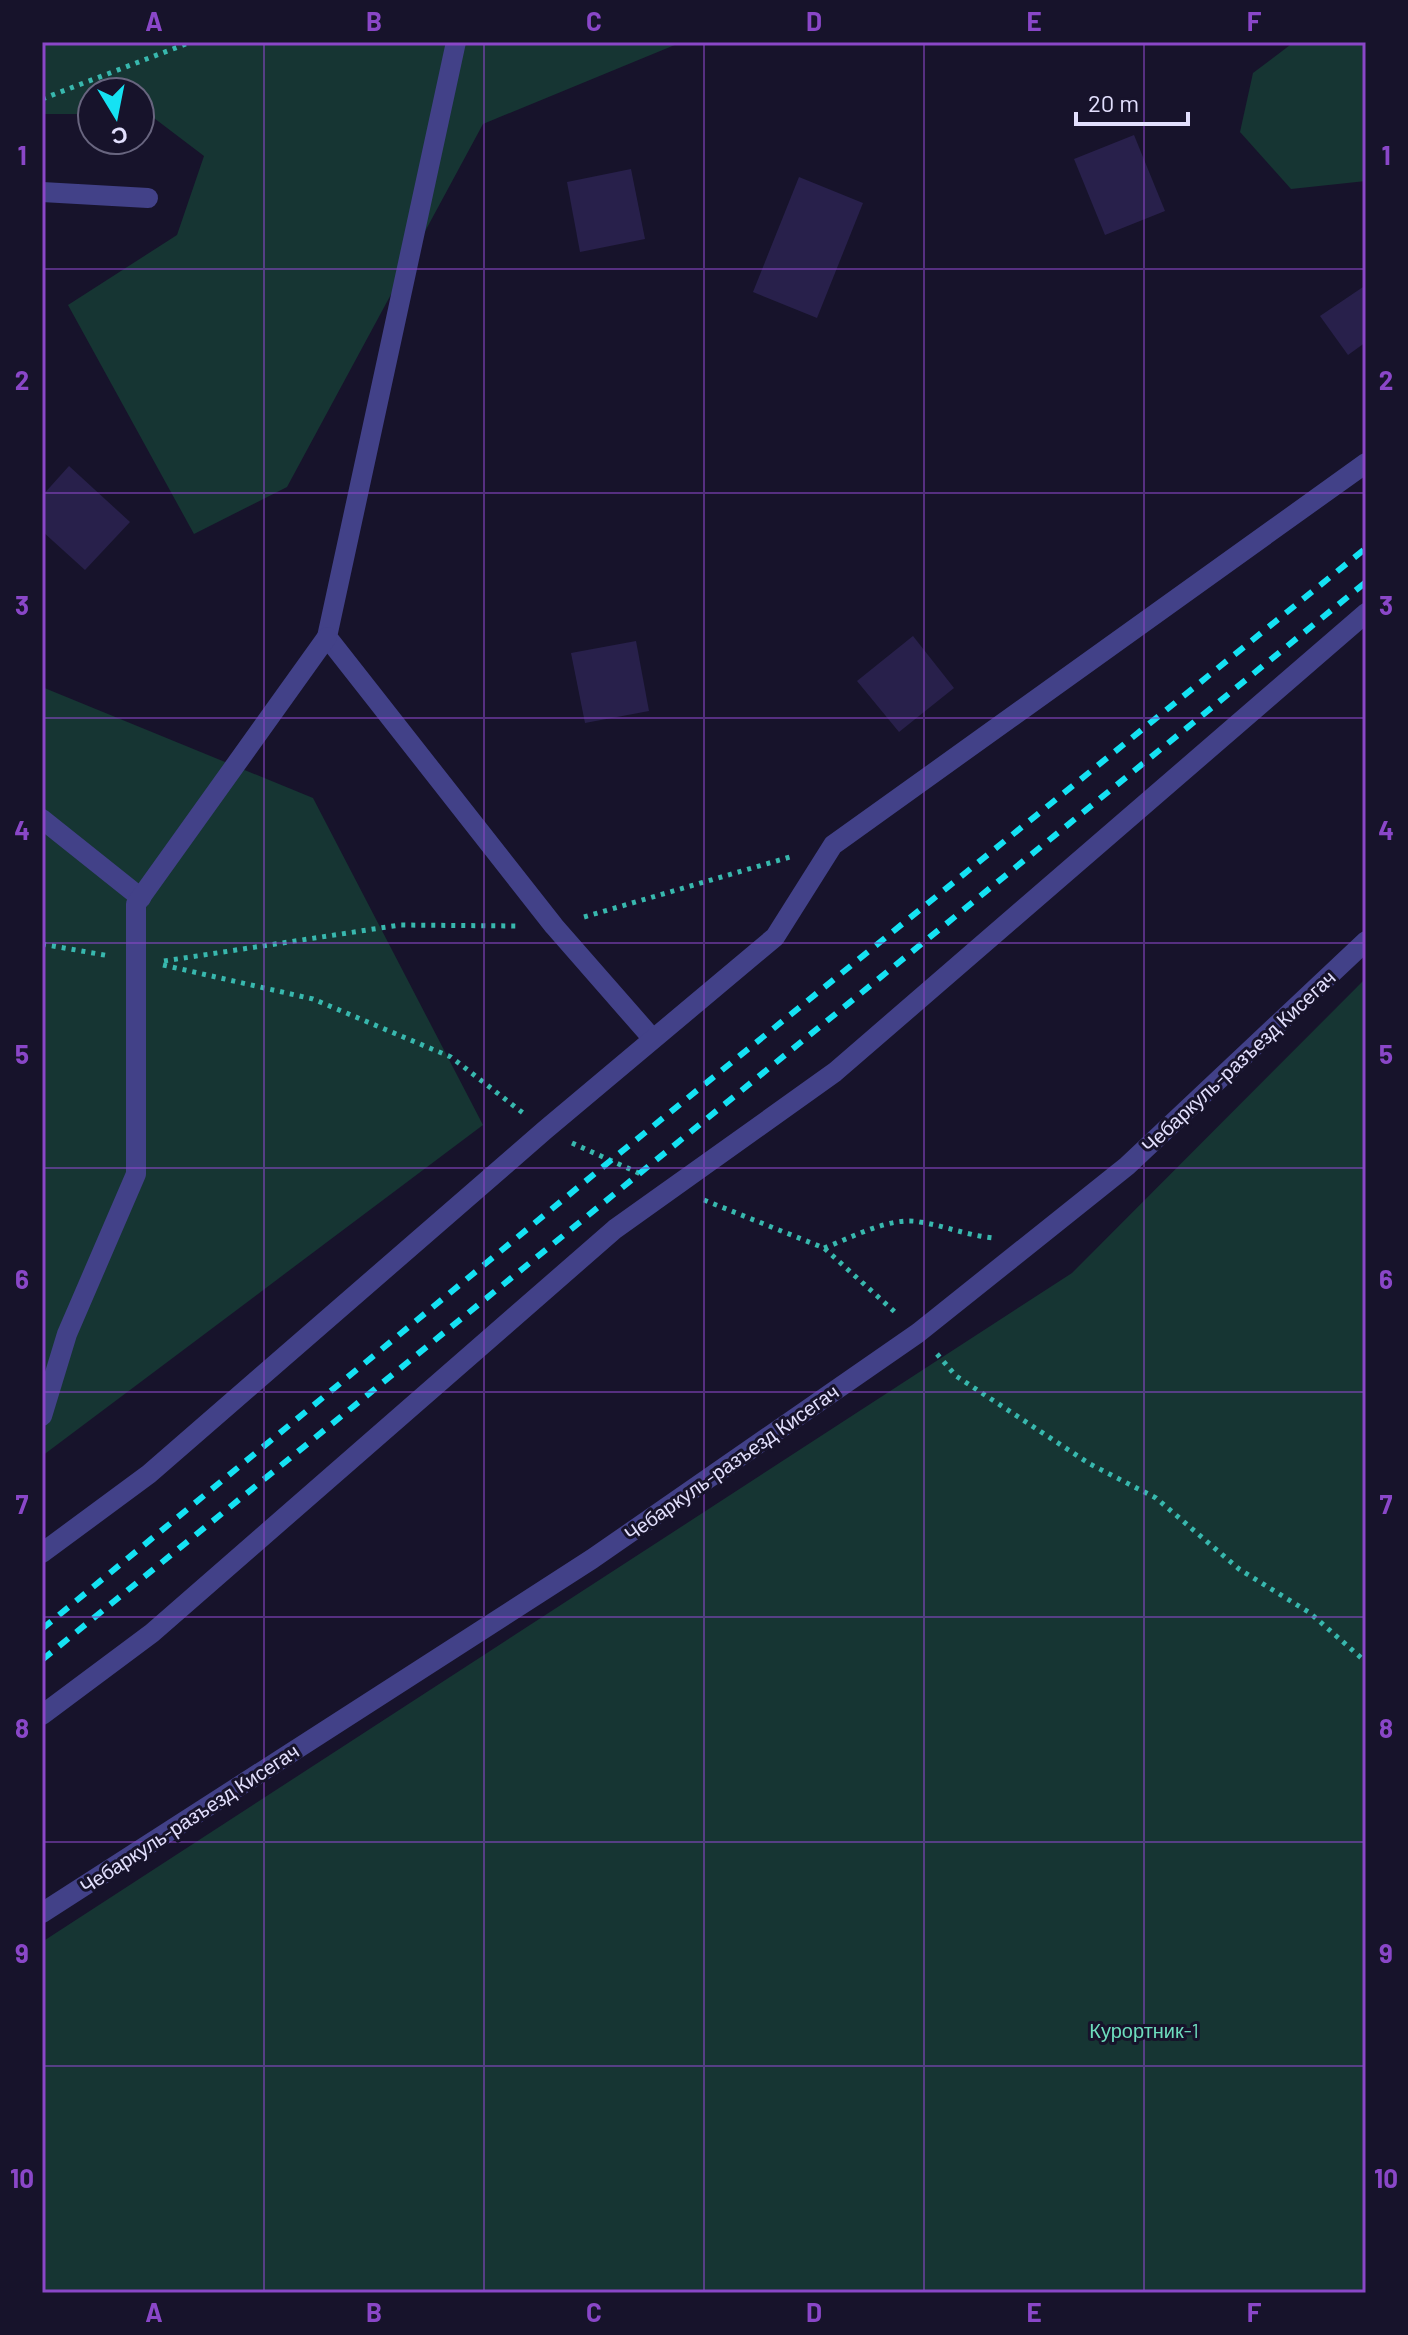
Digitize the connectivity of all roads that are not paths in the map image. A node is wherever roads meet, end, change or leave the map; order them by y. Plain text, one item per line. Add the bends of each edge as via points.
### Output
1 (456, 42) edge
2 (42, 192) edge
3 (148, 198) dead end
4 (1366, 463) edge
5 (1366, 613) edge
6 (327, 637) junction
7 (42, 819) edge
8 (141, 898) junction
9 (1366, 941) edge
10 (652, 1038) junction
11 (42, 1416) edge
12 (42, 1553) edge
13 (42, 1715) edge
14 (42, 1913) edge

1 - 6 street
2 - 3 street
4 - 10 street via 833,845 775,937
5 - 13 street via 835,1072 615,1229 152,1633
6 - 8 street
6 - 10 street via 554,926
7 - 8 street
8 - 11 street via 136,904 136,1174 67,1334
9 - 14 street, Чебаркуль-разъезд Кисегач via 1127,1166 918,1333 592,1559
10 - 12 street via 149,1474

